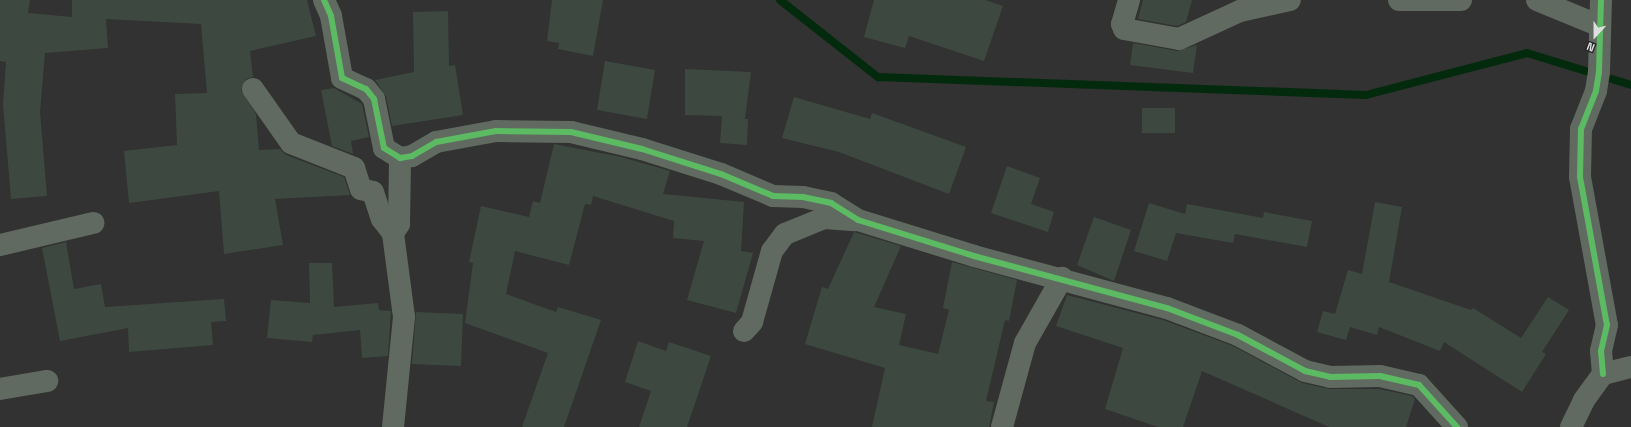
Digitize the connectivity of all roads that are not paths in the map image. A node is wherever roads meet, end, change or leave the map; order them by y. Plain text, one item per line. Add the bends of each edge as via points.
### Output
1 (324, 0) edge
2 (1129, 0) edge
3 (1290, 0) edge
4 (1399, 0) edge
5 (1461, 0) edge
6 (1537, 0) edge
7 (1601, 0) edge
8 (1600, 26) junction
9 (253, 89) dead end
10 (400, 158) junction
11 (858, 220) junction
12 (93, 223) dead end
13 (393, 233) junction
14 (0, 245) edge
15 (1062, 278) junction
16 (744, 331) dead end
17 (1631, 367) edge
18 (1603, 374) junction
19 (47, 381) dead end
20 (0, 389) edge
21 (393, 427) edge
22 (1002, 427) edge
23 (1457, 427) edge
24 (1571, 427) edge

1 - 10 street via 331,16 342,78 366,89 374,99 384,148
2 - 3 street via 1122,24 1124,29 1179,39 1240,12
4 - 5 street
6 - 8 street
7 - 8 street
8 - 18 street via 1596,91 1581,129 1580,177 1607,325 1601,351
9 - 13 street via 291,143 354,168 360,189 373,192 382,219
10 - 11 street via 412,156 436,142 496,132 571,132 707,170 774,196 831,204
10 - 13 street via 399,224
11 - 15 street via 974,256
11 - 16 street via 824,218 784,234 772,251 752,322
12 - 14 street
13 - 21 street via 404,317
15 - 22 street via 1025,343
15 - 23 street via 1167,308 1238,335 1306,371 1330,377 1380,376 1419,384
17 - 18 street
18 - 24 street via 1584,400
19 - 20 street

